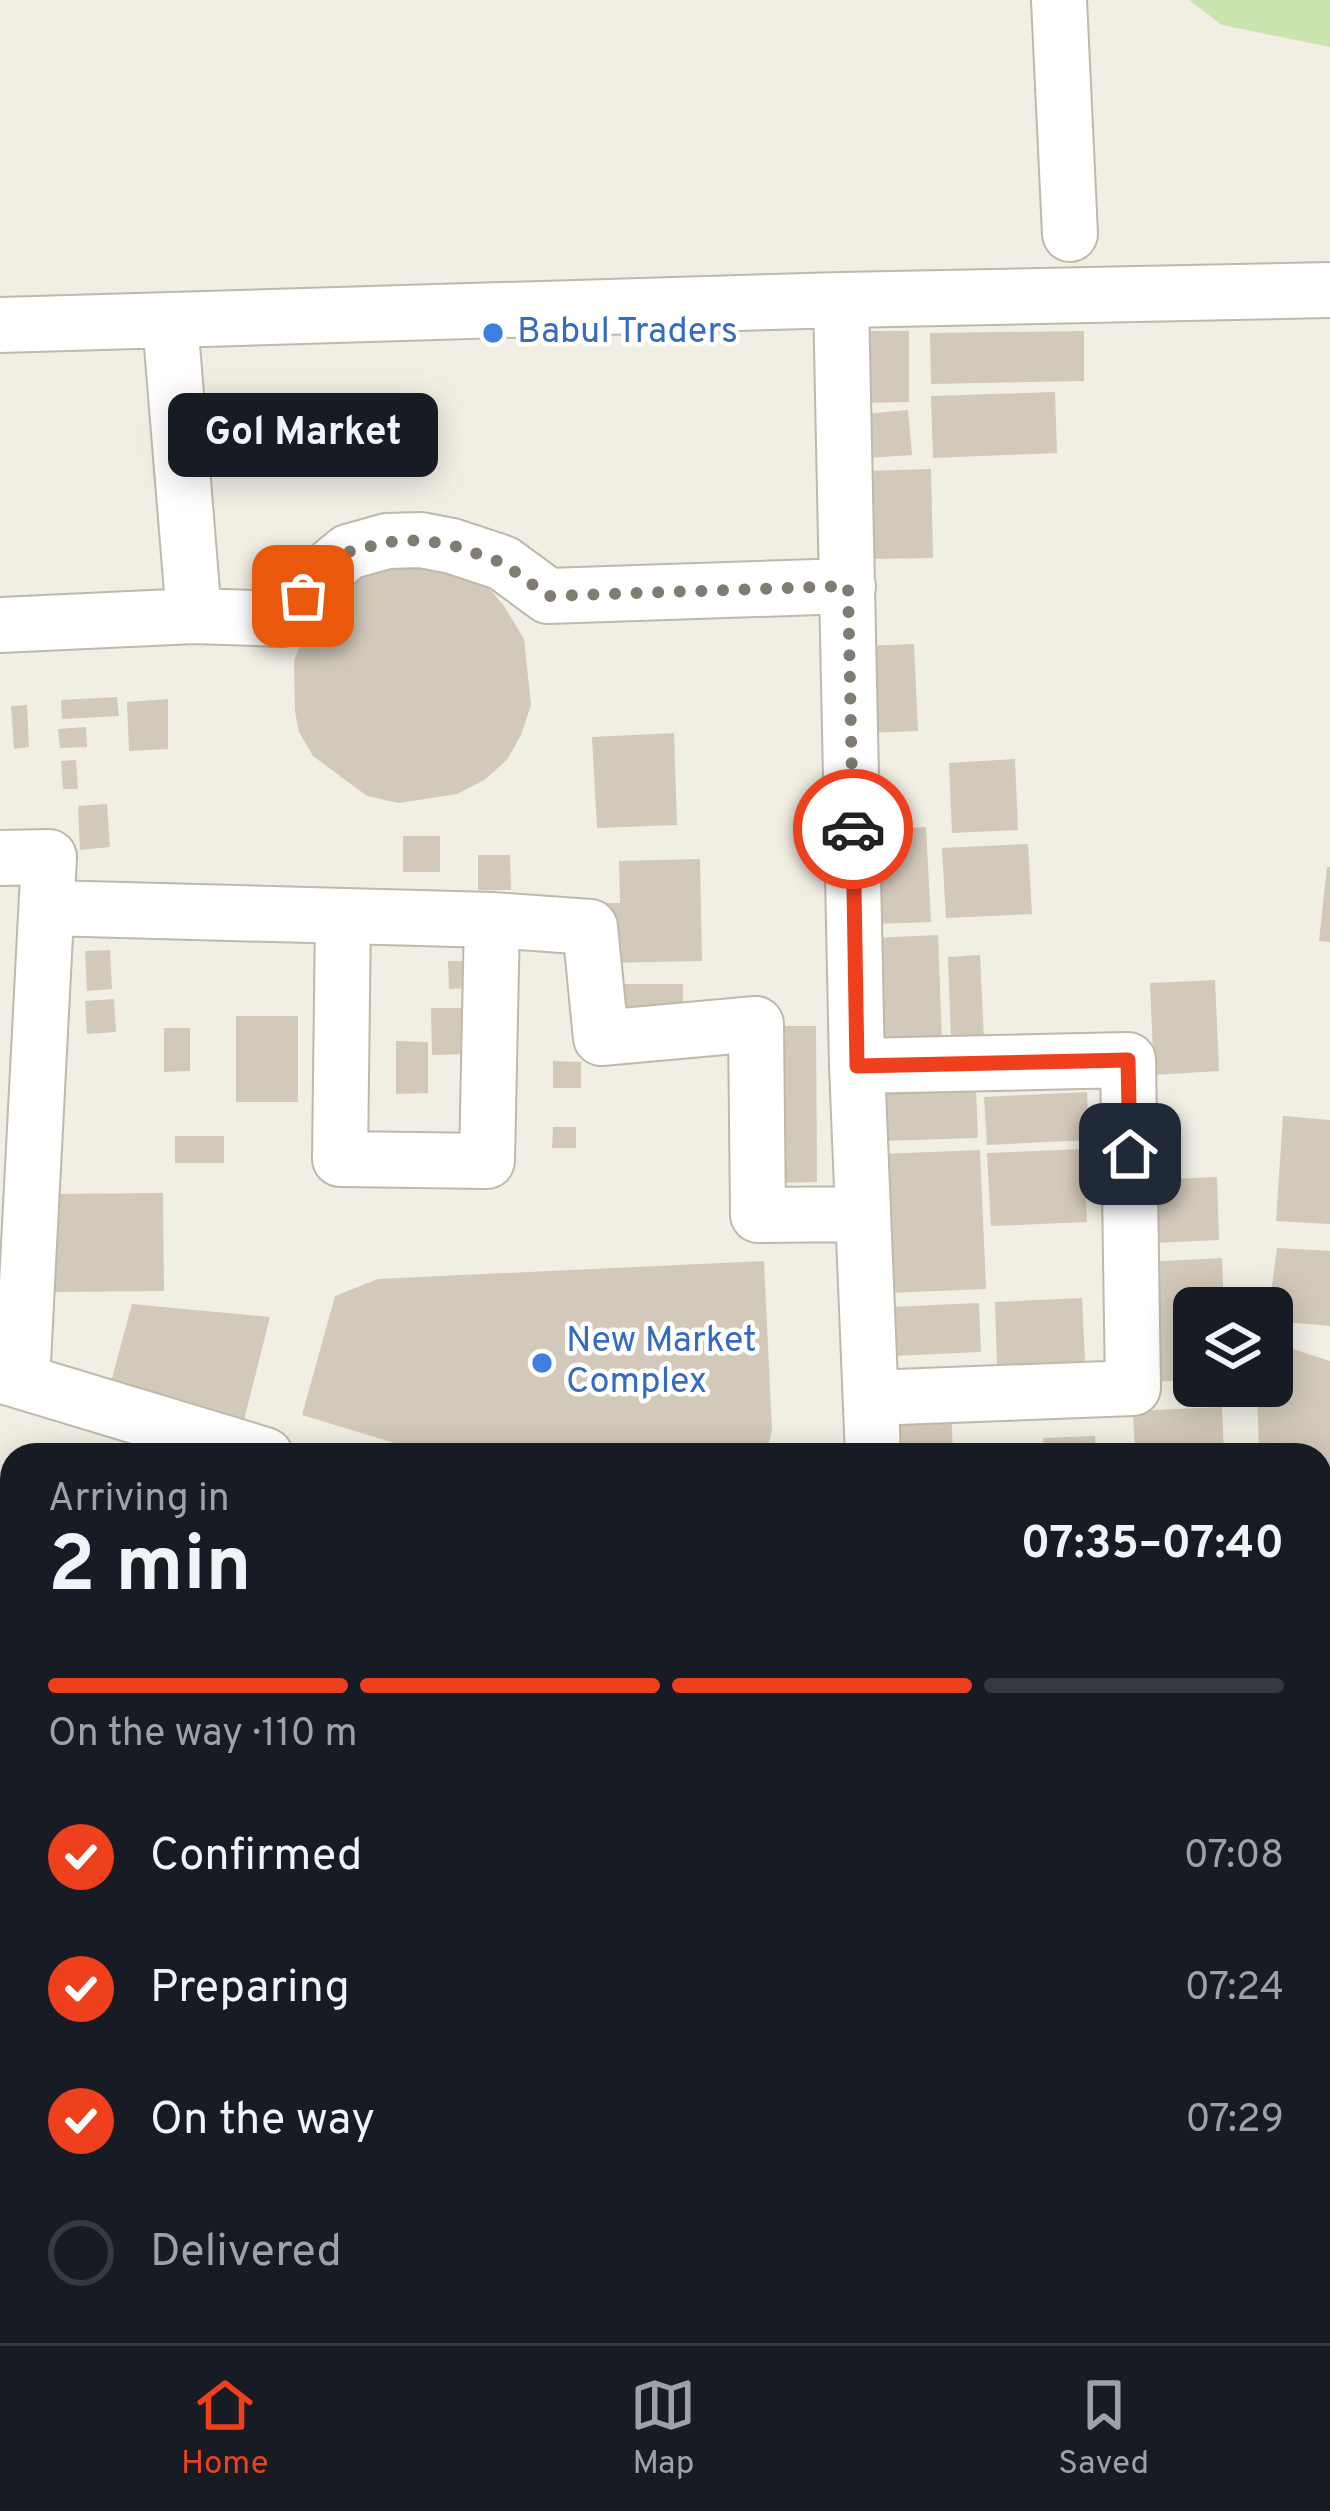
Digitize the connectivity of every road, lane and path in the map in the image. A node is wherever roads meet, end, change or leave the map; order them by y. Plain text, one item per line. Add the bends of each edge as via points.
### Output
1 (1059, 0) edge
2 (1070, 234) dead end
3 (1330, 290) edge
4 (841, 300) junction
5 (170, 321) junction
6 (0, 325) edge
7 (848, 586) junction
8 (194, 616) junction
9 (0, 625) edge
10 (0, 858) edge
11 (48, 908) junction
12 (343, 916) junction
13 (492, 920) junction
14 (857, 1066) junction
15 (862, 1214) junction
16 (11, 1378) edge
17 (871, 1398) junction
18 (225, 1443) edge
19 (873, 1443) edge

1 - 2 street
3 - 4 street
4 - 5 street
4 - 7 street
5 - 6 street
5 - 8 street
7 - 8 street via 548,596 503,563 421,540 348,552 284,619
7 - 14 street
8 - 9 street
10 - 11 street via 49,857
11 - 12 street
11 - 16 street
12 - 13 street
12 - 13 street via 340,1160 488,1161
13 - 15 street via 590,927 601,1038 756,1024 758,1215
14 - 15 street
14 - 17 street via 1128,1060 1133,1388
15 - 17 street
16 - 18 street
17 - 19 street

